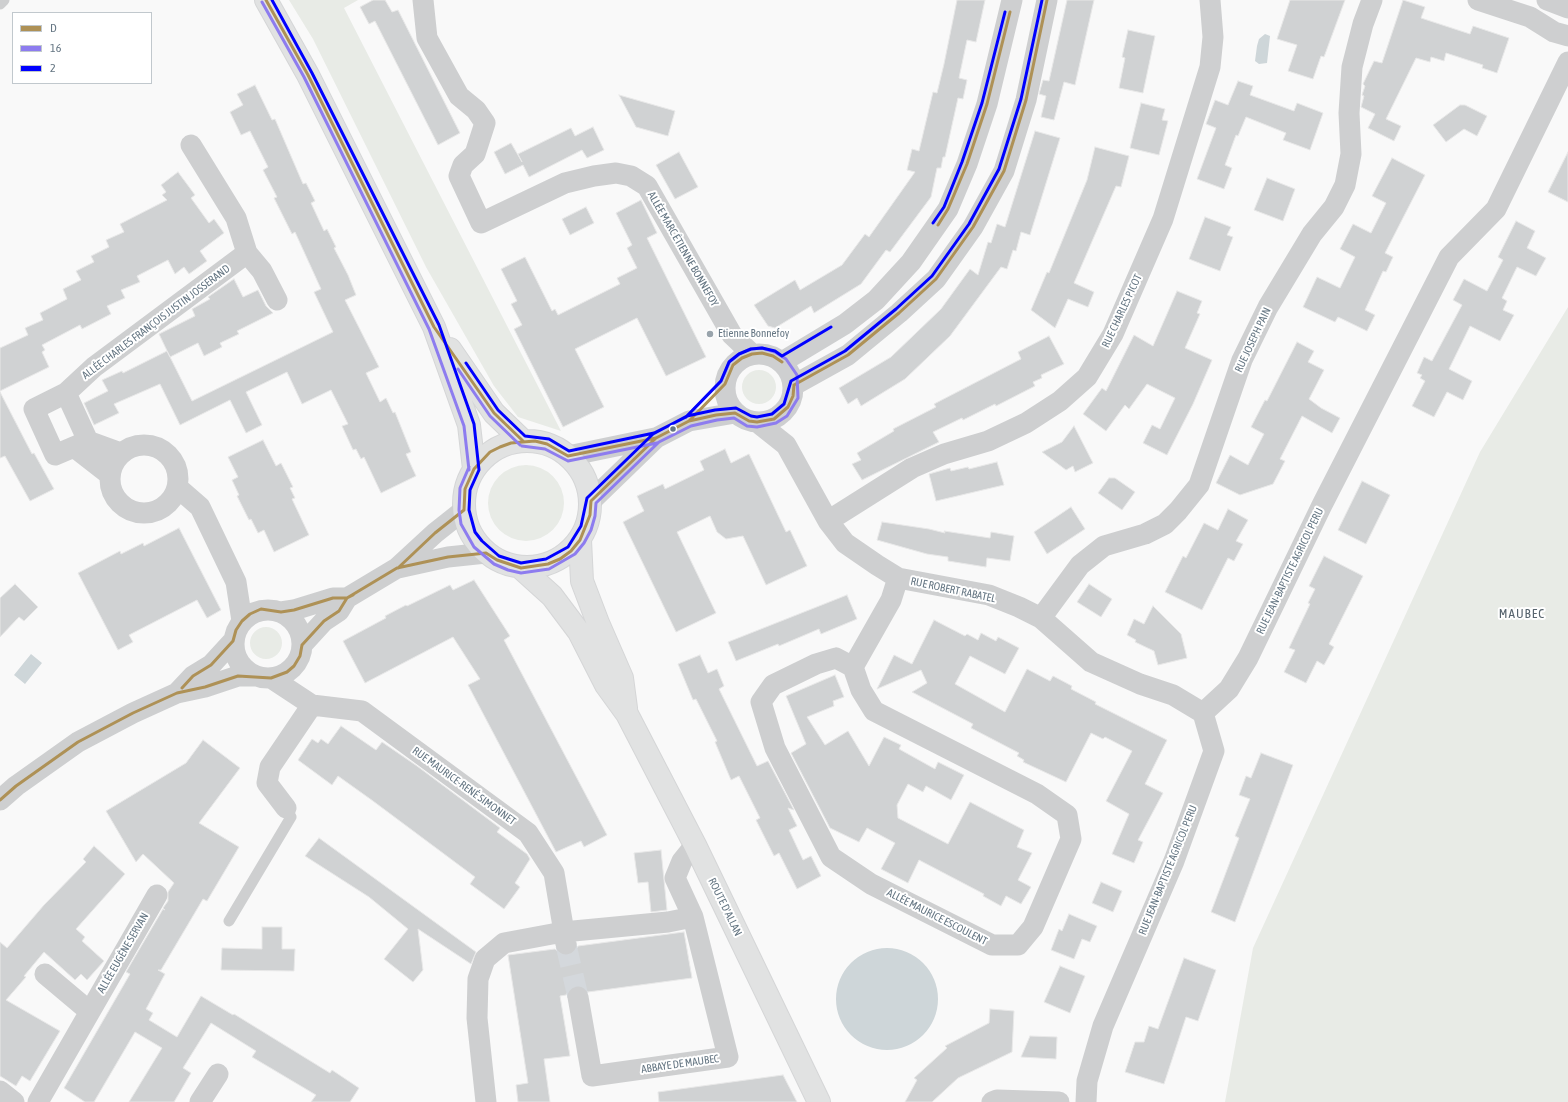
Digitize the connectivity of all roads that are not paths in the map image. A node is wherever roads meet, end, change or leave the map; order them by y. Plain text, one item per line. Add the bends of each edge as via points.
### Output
1 (4, 0) edge
2 (266, 0) edge
3 (423, 0) edge
4 (1012, 0) edge
5 (1047, 0) edge
6 (1210, 0) edge
7 (1372, 0) edge
8 (1478, 0) edge
9 (1548, 0) edge
10 (0, 4) edge
11 (1568, 8) edge
12 (1568, 36) edge
13 (1568, 62) edge
14 (191, 145) dead end
15 (247, 253) junction
16 (277, 300) dead end
17 (434, 327) junction
18 (732, 335) junction
19 (752, 354) junction
20 (782, 362) junction
21 (733, 365) junction
22 (725, 384) junction
23 (794, 385) junction
24 (66, 394) junction
25 (735, 413) junction
26 (783, 413) junction
27 (689, 421) junction
28 (757, 422) junction
29 (656, 438) junction
30 (522, 441) junction
31 (81, 444) junction
32 (786, 445) junction
33 (121, 454) junction
34 (568, 456) junction
35 (474, 469) junction
36 (110, 475) junction
37 (177, 487) junction
38 (591, 501) junction
39 (464, 510) junction
40 (828, 521) junction
41 (580, 540) junction
42 (486, 553) junction
43 (397, 568) junction
44 (521, 568) junction
45 (898, 578) junction
46 (236, 582) junction
47 (347, 598) junction
48 (271, 611) junction
49 (1041, 618) junction
50 (242, 621) junction
51 (233, 641) junction
52 (302, 645) junction
53 (294, 666) junction
54 (853, 667) junction
55 (263, 677) junction
56 (177, 693) junction
57 (308, 702) junction
58 (1203, 713) junction
59 (627, 714) junction
60 (0, 800) edge
61 (286, 808) joint
62 (695, 845) junction
63 (157, 895) dead end
64 (694, 918) junction
65 (229, 921) dead end
66 (564, 938) junction
67 (45, 974) dead end
68 (578, 997) tunnel mouth
69 (89, 1011) junction
70 (218, 1074) dead end
71 (0, 1091) edge
72 (14, 1102) edge
73 (38, 1102) edge
74 (200, 1102) edge
75 (486, 1102) edge
76 (819, 1102) edge
77 (992, 1102) edge
78 (1059, 1102) edge
79 (1086, 1102) edge

1 - 10 lane
2 - 17 street via 308,75
3 - 18 street, ALLÉE MARC ÉTIENNE BONNEFOY via 427,38 459,96 476,110 485,123 475,154 463,165 459,176 481,224 565,183 616,173 631,176 647,186
4 - 20 street via 987,104 967,164 948,209 912,262 876,300 845,324
5 - 23 street via 1026,100 1004,170 973,227 936,279 900,313 848,355
6 - 40 street, RUE CHARLES PICOT via 1213,37 1210,67 1163,220 1113,334 1088,377 1060,401 1026,423 988,441 944,454 912,468
7 - 49 street, RUE JOSEPH PAIN via 1352,67 1349,112 1351,154 1345,185 1334,207 1312,234 1268,307 1242,360 1198,485 1178,512 1165,524 1145,534 1104,546 1080,565
8 - 12 street via 1530,17 1554,32
9 - 11 street
13 - 58 street, RUE JEAN-BAPTISTE AGRICOL PERU via 1496,209 1449,257 1322,505 1248,658 1229,689
14 - 15 street via 236,218
15 - 16 street via 262,271
15 - 24 street, ALLÉE CHARLES FRANÇOIS JUSTIN JOSSERAND via 94,367
17 - 30 street via 494,413
17 - 35 street via 469,425
18 - 19 street, ALLÉE MARC ÉTIENNE BONNEFOY
18 - 21 street, ALLÉE MARC ÉTIENNE BONNEFOY
19 - 20 street via 762,353
19 - 21 street
20 - 23 street
21 - 22 street
22 - 25 street via 725,394
22 - 27 street
23 - 26 street via 793,396
24 - 31 street
24 - 31 street, ALLÉE CHARLES FRANÇOIS JUSTIN JOSSERAND via 34,409 55,455
25 - 27 street
25 - 28 street
26 - 28 street via 774,419
26 - 32 street, RUE ROBERT RABATEL via 786,420
27 - 29 street
28 - 32 street, RUE ROBERT RABATEL
29 - 34 street
29 - 38 street
30 - 34 street via 547,444
30 - 35 street via 495,450
31 - 33 street
31 - 36 street
32 - 40 street, RUE ROBERT RABATEL
33 - 36 street via 113,463
33 - 37 street via 128,448 142,444 154,446 165,452 174,463 178,474
34 - 38 street via 584,476
35 - 39 street via 465,489
36 - 37 street via 116,499 127,508 142,513 154,512 164,506 172,498
37 - 46 street via 200,507
38 - 41 street via 590,515
39 - 42 street via 471,534
39 - 43 street
40 - 45 street, RUE ROBERT RABATEL via 845,543
41 - 44 street via 560,559 535,568
41 - 59 street, ROUTE D'ALLAN via 582,580 622,678
42 - 43 street via 448,557
42 - 44 street via 497,560
43 - 47 street
44 - 59 street, ROUTE D'ALLAN via 552,596 579,632 606,685
45 - 49 street, RUE ROBERT RABATEL via 989,595
45 - 54 street via 891,600
46 - 48 street
46 - 50 street
47 - 48 street via 333,598 294,610
47 - 52 street via 339,611 324,621
48 - 50 street via 250,614
48 - 52 street via 290,618 301,635
49 - 58 street, RUE ROBERT RABATEL via 1091,662 1140,684 1173,695
50 - 51 street
51 - 55 street via 238,662 245,670
51 - 56 street via 211,665 193,676
52 - 53 street via 300,656
53 - 55 street via 280,676
53 - 57 street
54 - 54 street, ALLÉE MAURICE ESCOULENT via 836,658 816,664 773,685 761,702 774,748 831,857 871,884 992,945 1018,945 1033,927 1071,839 1067,815 1037,794 874,711 861,690
55 - 56 street via 238,676
55 - 57 street, RUE MAURICE-RENÉ SIMONNET
56 - 60 street via 78,742
57 - 61 street via 270,767 267,783
57 - 66 street, RUE MAURICE-RENÉ SIMONNET via 362,711 528,833 554,873
58 - 79 street, RUE JEAN-BAPTISTE AGRICOL PERU via 1214,750 1174,862 1103,1026 1088,1081
59 - 62 street, ROUTE D'ALLAN
61 - 65 lane via 291,817
62 - 64 street, ABBAYE DE MAUBEC via 682,861 675,878
62 - 76 street, ROUTE D'ALLAN
63 - 69 street, ALLÉE EUGÈNE SERVAN
64 - 66 street
64 - 68 street, ABBAYE DE MAUBEC via 728,1057 592,1076
66 - 75 street via 504,943 485,959 478,979 477,1018
67 - 69 street
69 - 73 street, ALLÉE EUGÈNE SERVAN
70 - 74 street
71 - 72 street
77 - 78 street

